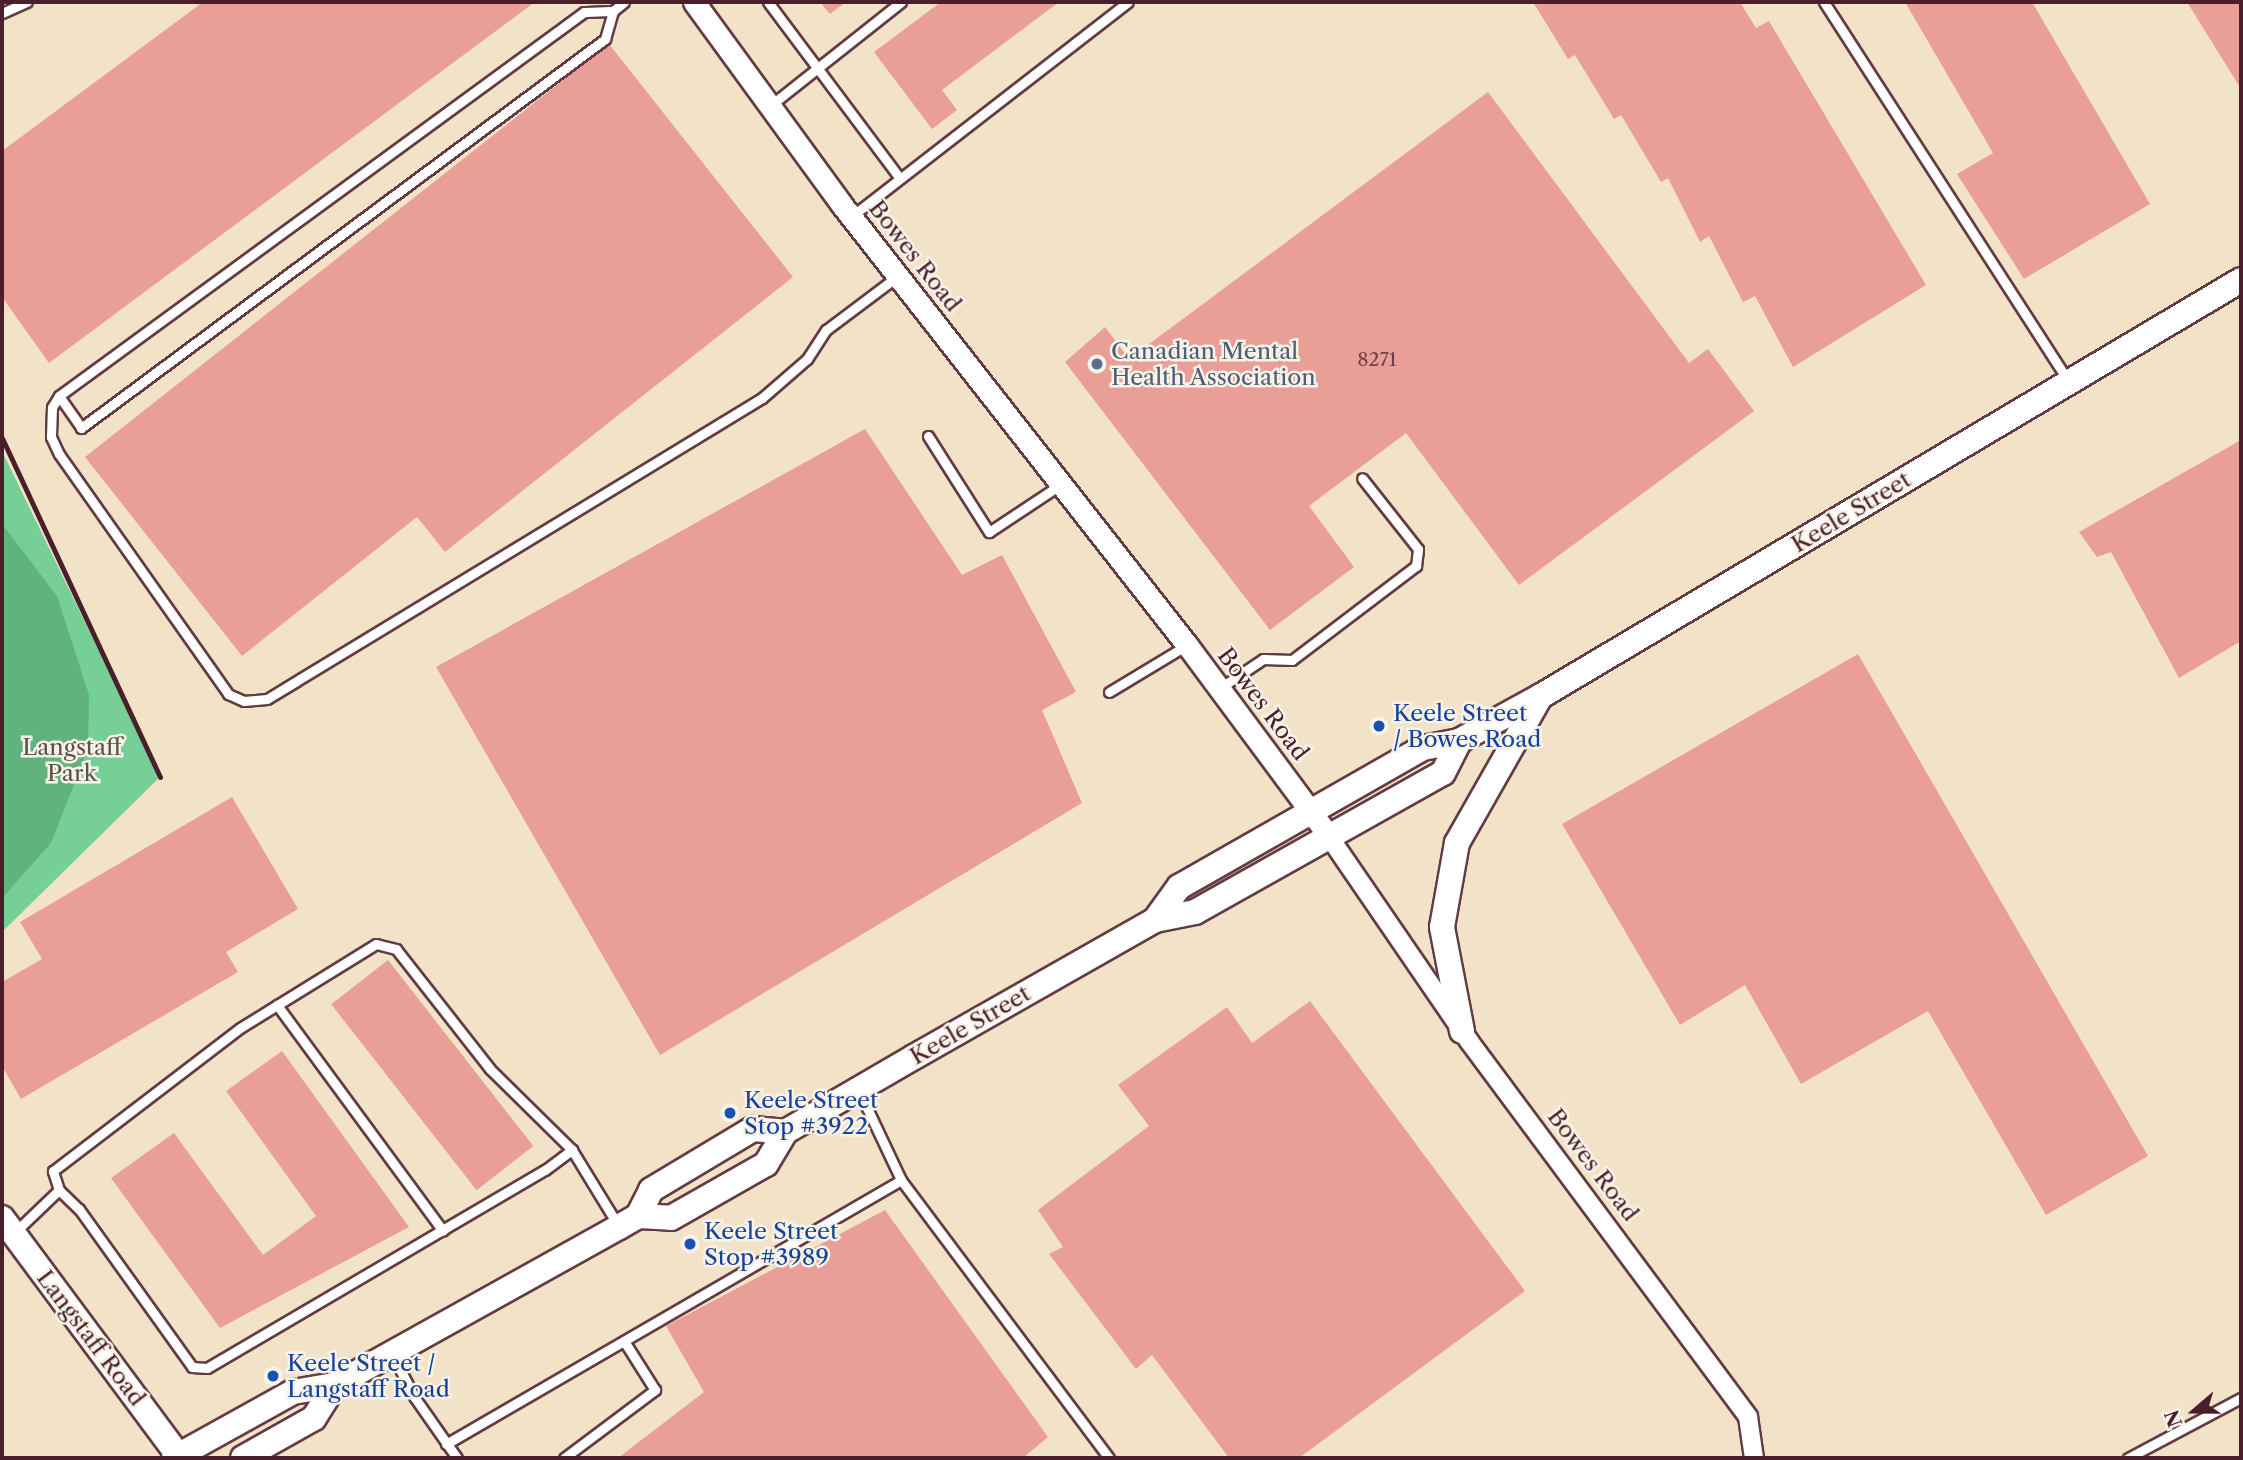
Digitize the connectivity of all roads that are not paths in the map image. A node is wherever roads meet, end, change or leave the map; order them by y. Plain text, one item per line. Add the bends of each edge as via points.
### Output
1 (27, 2) edge
2 (624, 2) edge
3 (694, 2) edge
4 (768, 2) edge
5 (901, 2) edge
6 (1128, 2) edge
7 (1824, 2) edge
8 (613, 11) junction
9 (2, 13) edge
10 (816, 66) junction
11 (770, 106) junction
12 (898, 177) junction
13 (851, 217) junction
14 (898, 276) junction
15 (2241, 279) edge
16 (2069, 382) junction
17 (59, 396) junction
18 (928, 436) dead end
19 (1362, 478) dead end
20 (1061, 484) junction
21 (1187, 645) junction
22 (1218, 689) junction
23 (1109, 692) dead end
24 (1541, 696) junction
25 (1459, 741) junction
26 (1312, 811) junction
27 (1328, 835) junction
28 (1155, 920) junction
29 (277, 1005) junction
30 (1462, 1031) junction
31 (858, 1089) junction
32 (785, 1132) junction
33 (572, 1150) junction
34 (901, 1181) junction
35 (59, 1191) junction
36 (629, 1221) junction
37 (8, 1226) edge
38 (443, 1231) junction
39 (624, 1341) junction
40 (392, 1353) junction
41 (335, 1385) junction
42 (2241, 1398) edge
43 (446, 1444) junction
44 (177, 1457) edge
45 (243, 1458) edge
46 (457, 1458) edge
47 (564, 1458) edge
48 (1109, 1458) edge
49 (1754, 1458) edge
50 (2127, 1458) edge

1 - 9 lane
2 - 8 lane
3 - 11 street, Bowes Road
4 - 10 lane
5 - 10 lane
6 - 12 lane via 934,155
7 - 16 lane
8 - 17 lane via 584,12
8 - 17 lane via 605,39 81,428
10 - 11 lane
10 - 12 lane
11 - 13 street, Bowes Road
12 - 13 lane
13 - 14 street, Bowes Road
14 - 17 lane via 827,330 807,359 762,398 256,703 228,694 59,454 49,422
14 - 20 street, Bowes Road
15 - 16 main road, Keele Street
16 - 24 main road, Keele Street
18 - 20 lane via 989,532
19 - 22 lane via 1418,549 1416,566 1292,660 1263,659
20 - 21 street, Bowes Road
21 - 22 street, Bowes Road
21 - 23 lane
22 - 26 street, Bowes Road
24 - 25 main road, Keele Street
24 - 30 main road via 1457,844 1442,927
25 - 26 main road, Keele Street via 1423,748
25 - 27 main road, Keele Street via 1443,773
26 - 27 street, Bowes Road
26 - 28 main road, Keele Street via 1179,887
27 - 28 main road, Keele Street via 1195,912
27 - 30 street, Bowes Road
28 - 31 main road, Keele Street
29 - 33 lane via 376,944 396,949 490,1069
29 - 35 lane via 240,1028 53,1171
29 - 38 lane
30 - 49 street, Bowes Road via 1748,1417
31 - 32 main road, Keele Street
31 - 34 lane
32 - 36 main road, Keele Street via 766,1164 671,1218
32 - 36 main road via 753,1129 651,1190
33 - 36 lane
33 - 38 lane
34 - 39 lane
34 - 48 lane
35 - 37 lane
35 - 38 lane via 79,1209 192,1367 207,1368
36 - 40 main road
37 - 44 main road, Langstaff Road
39 - 43 lane
39 - 47 lane via 655,1390
40 - 41 main road
40 - 43 lane
41 - 44 main road via 293,1392
41 - 45 main road via 314,1418
42 - 50 lane
43 - 46 lane

